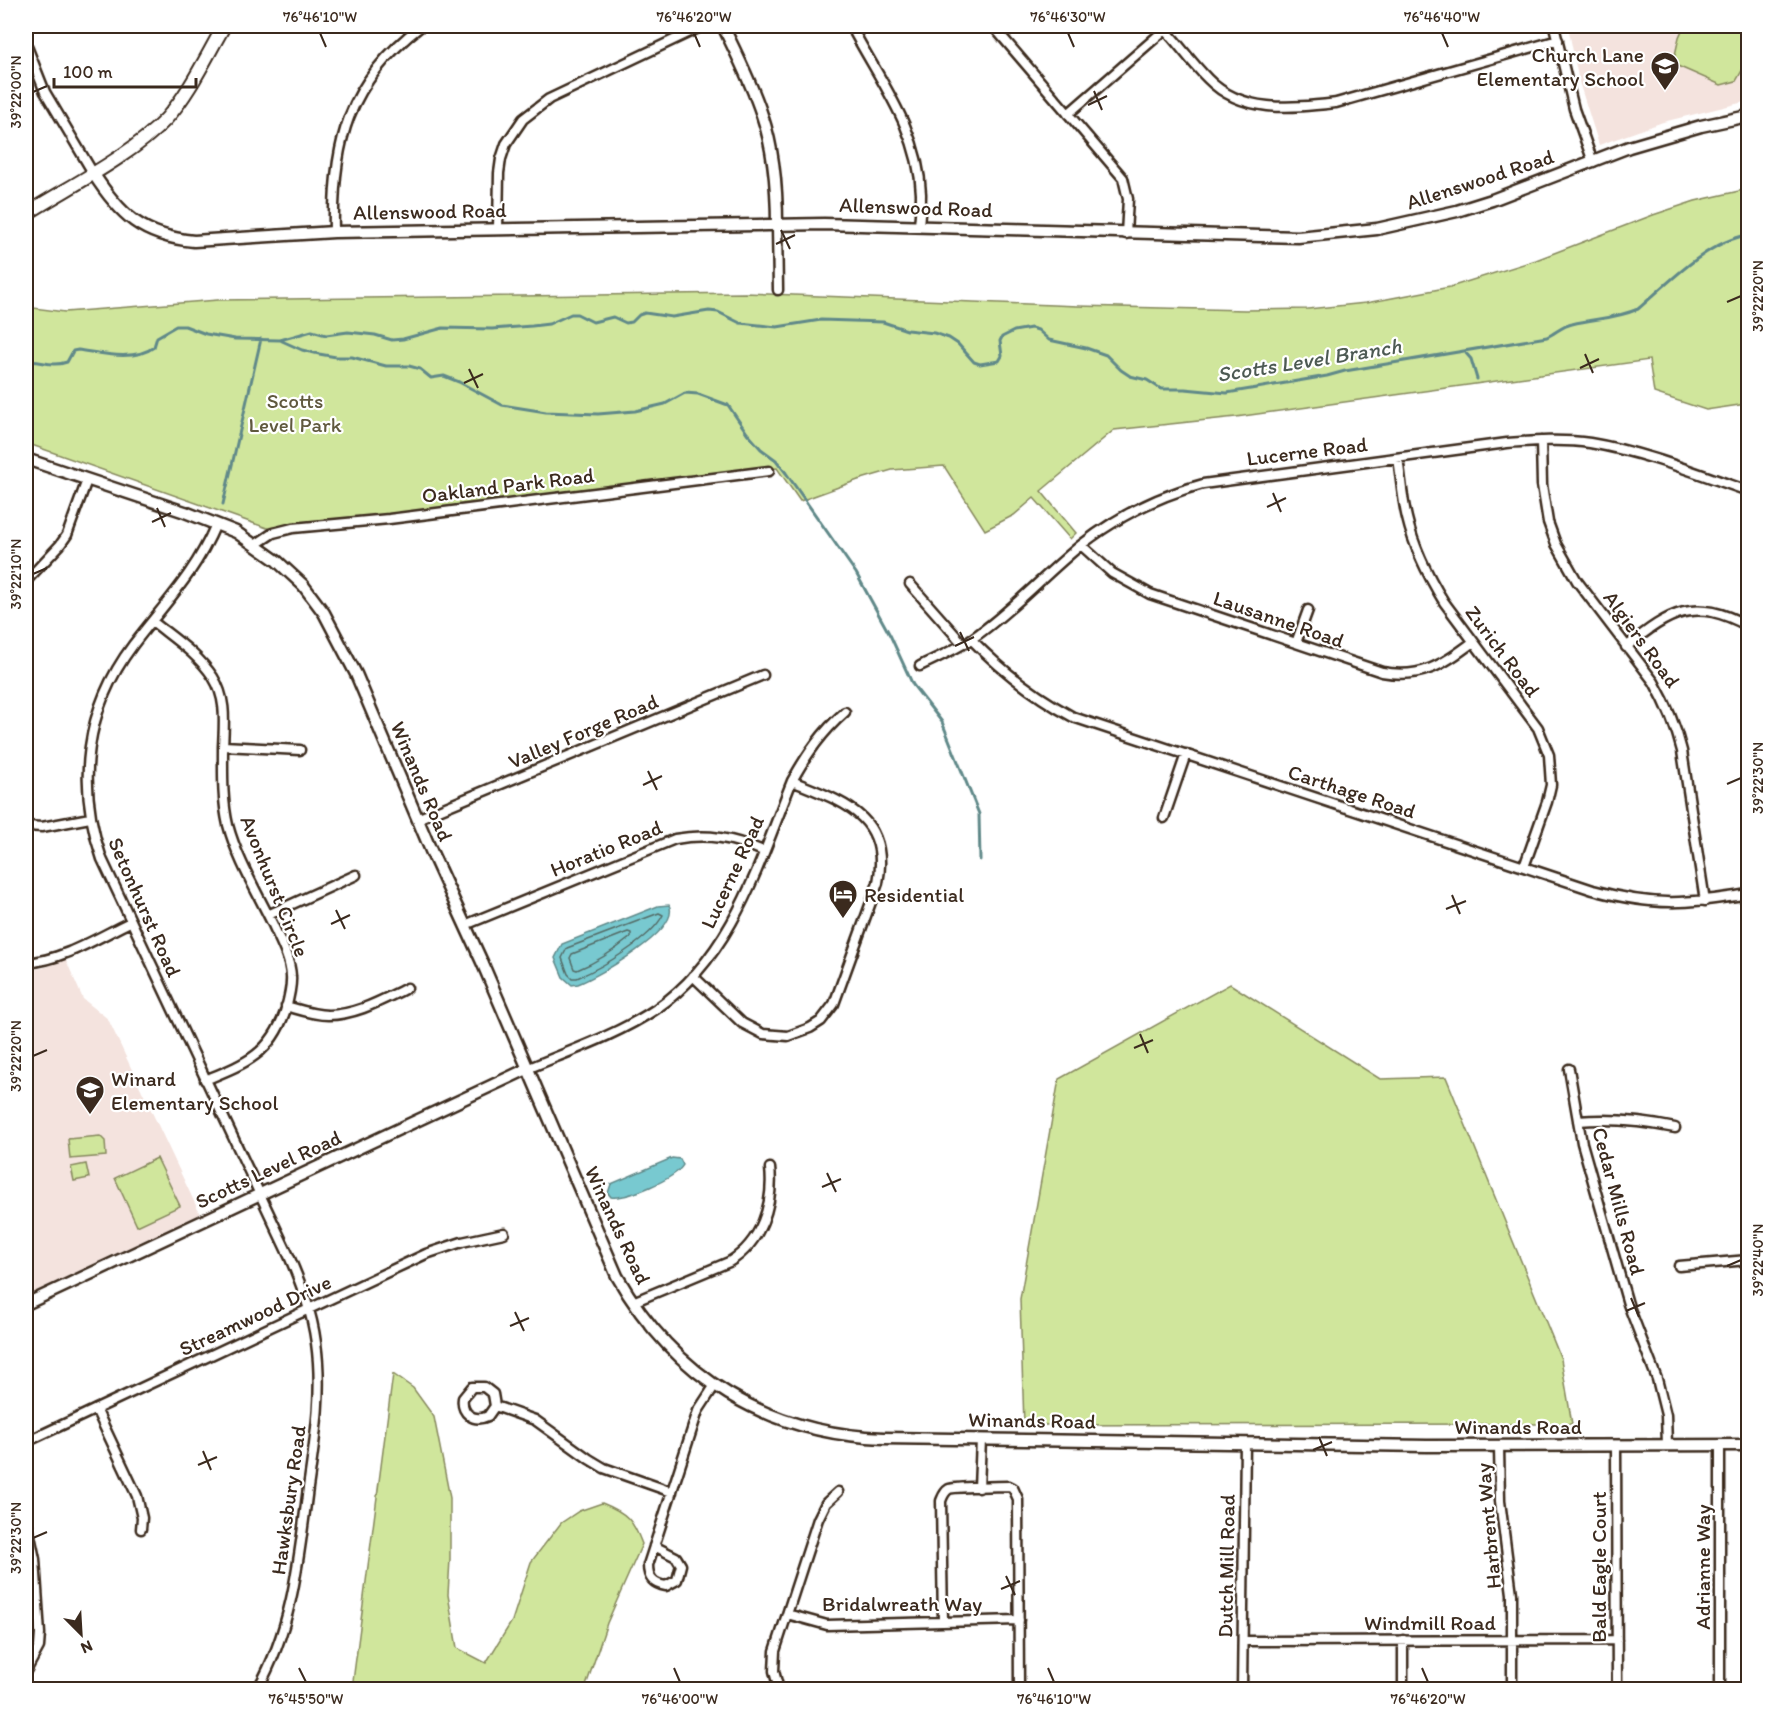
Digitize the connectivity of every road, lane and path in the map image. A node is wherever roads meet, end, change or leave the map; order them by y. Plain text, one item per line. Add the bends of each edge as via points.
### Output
1 (224, 26) edge
2 (422, 26) edge
3 (703, 26) edge
4 (723, 26) edge
5 (851, 26) edge
6 (993, 26) edge
7 (1554, 26) edge
8 (1166, 27) edge
9 (1558, 40) junction
10 (26, 44) edge
11 (1068, 114) junction
12 (1749, 116) edge
13 (1593, 162) junction
14 (93, 173) junction
15 (26, 214) edge
16 (777, 225) junction
17 (919, 226) junction
18 (498, 229) junction
19 (334, 232) junction
20 (1126, 234) junction
21 (778, 290) dead end
22 (1541, 441) junction
23 (1398, 458) junction
24 (26, 459) edge
25 (769, 471) dead end
26 (87, 480) junction
27 (1749, 491) edge
28 (216, 524) junction
29 (255, 545) junction
30 (1081, 545) junction
31 (26, 581) edge
32 (910, 584) dead end
33 (1308, 610) dead end
34 (152, 621) junction
35 (1749, 626) edge
36 (972, 639) junction
37 (1473, 642) junction
38 (1296, 643) junction
39 (963, 644) junction
40 (1626, 646) junction
41 (920, 666) dead end
42 (763, 675) dead end
43 (845, 712) dead end
44 (224, 747) junction
45 (300, 750) dead end
46 (1186, 754) junction
47 (792, 781) junction
48 (90, 818) junction
49 (1164, 818) dead end
50 (417, 819) junction
51 (26, 826) edge
52 (763, 851) junction
53 (1524, 867) junction
54 (356, 875) dead end
55 (1749, 894) edge
56 (1705, 901) junction
57 (268, 915) junction
58 (130, 922) junction
59 (465, 925) junction
60 (26, 963) edge
61 (693, 976) junction
62 (407, 988) dead end
63 (286, 1006) junction
64 (527, 1069) junction
65 (1569, 1069) dead end
66 (205, 1080) junction
67 (1578, 1120) junction
68 (1675, 1128) dead end
69 (770, 1168) dead end
70 (259, 1195) junction
71 (504, 1233) dead end
72 (1749, 1260) edge
73 (1679, 1266) dead end
74 (633, 1302) junction
75 (26, 1304) edge
76 (310, 1309) junction
77 (715, 1385) junction
78 (495, 1406) dead end
79 (96, 1409) junction
80 (981, 1439) junction
81 (26, 1442) edge
82 (1245, 1443) junction
83 (1616, 1445) junction
84 (1667, 1445) junction
85 (1720, 1445) junction
86 (1749, 1445) edge
87 (1499, 1446) junction
88 (979, 1488) junction
89 (672, 1492) junction
90 (838, 1492) dead end
91 (26, 1517) edge
92 (141, 1529) dead end
93 (654, 1546) junction
94 (787, 1614) junction
95 (1019, 1620) junction
96 (943, 1622) junction
97 (1403, 1640) junction
98 (1512, 1640) junction
99 (1617, 1640) junction
100 (1243, 1641) junction
101 (26, 1671) edge
102 (256, 1689) edge
103 (779, 1689) edge
104 (1019, 1689) edge
105 (1242, 1689) edge
106 (1403, 1689) edge
107 (1512, 1689) edge
108 (1617, 1689) edge
109 (1720, 1689) edge

1 - 14 main road via 188,90 166,118 141,141
2 - 19 street via 382,61 352,109 335,172
3 - 18 street via 549,99 524,119 506,144 501,159
4 - 16 street via 762,116 771,150
5 - 17 street via 909,133 920,176
6 - 11 street
7 - 9 street
8 - 9 street via 1223,92 1251,104 1273,107 1336,103
8 - 11 street
9 - 13 street via 1574,109
10 - 14 street via 45,92
11 - 20 street via 1123,178 1128,199
12 - 13 street, Allenswood Road via 1690,129
13 - 20 street, Allenswood Road via 1457,211 1377,228 1298,237
14 - 15 main road
14 - 19 street, Allenswood Road via 129,219 174,239
16 - 17 street, Allenswood Road
16 - 18 street, Allenswood Road
16 - 21 street
17 - 20 street, Allenswood Road
18 - 19 street, Allenswood Road
22 - 23 street, Lucerne Road
22 - 27 street, Lucerne Road via 1589,443 1642,455
22 - 40 street, Algiers Road via 1542,485 1556,544 1577,581
23 - 30 street, Lucerne Road via 1233,479 1177,491 1134,510
23 - 37 street, Zurich Road via 1406,515 1418,551 1444,602
24 - 26 street, Winands Road
25 - 29 street, Oakland Park Road via 293,528 273,533
26 - 28 street, Winands Road
26 - 31 street via 67,535
28 - 29 street, Winands Road
28 - 34 street, Setonhurst Road via 185,580
29 - 50 street, Winands Road via 297,579 333,627
30 - 36 street, Lucerne Road
30 - 38 street, Lausanne Road via 1112,573 1150,594
32 - 39 street
33 - 38 street
34 - 44 street, Avonhurst Circle via 213,677 224,705
34 - 48 street, Setonhurst Road via 120,664 97,715 88,766
35 - 40 street via 1712,611 1688,611 1662,620
36 - 39 street, Lucerne Road
36 - 46 street, Carthage Road via 1010,677 1052,706 1101,727
37 - 38 street, Lausanne Road via 1437,666 1397,675
37 - 53 street, Zurich Road via 1538,728 1549,755 1551,785
39 - 41 street, Lucerne Road
40 - 56 street, Algiers Road via 1654,682 1676,728
42 - 50 street, Valley Forge Road
43 - 47 street, Lucerne Road via 817,739
44 - 45 street
44 - 57 street, Avonhurst Circle via 228,824
46 - 49 street
46 - 53 street, Carthage Road
47 - 52 street, Lucerne Road
47 - 61 street via 855,809 874,834 880,858 878,883 834,1004 821,1021 799,1033 764,1034 742,1023
48 - 51 street
48 - 58 street, Setonhurst Road via 102,859
50 - 59 street, Winands Road
52 - 59 street, Horatio Road via 726,838 675,839
52 - 61 street, Lucerne Road via 736,918
53 - 56 street, Carthage Road via 1639,902
54 - 57 street
55 - 56 street, Carthage Road
57 - 63 street, Avonhurst Circle via 289,962
58 - 60 street via 63,954
58 - 66 street, Setonhurst Road
59 - 64 street, Winands Road
61 - 64 street, Lucerne Road via 642,1018
62 - 63 street via 343,1013 327,1015
63 - 66 street, Avonhurst Circle via 265,1048 239,1066
64 - 70 street, Scotts Level Road
64 - 74 street, Winands Road via 610,1261
65 - 67 street, Cedar Mills Road
66 - 70 street, Setonhurst Road
67 - 68 street via 1620,1119
67 - 84 street, Cedar Mills Road via 1628,1304 1657,1379 1666,1415
69 - 74 street via 768,1203 756,1237 741,1255
70 - 75 street, Scotts Level Road
70 - 76 street, Setonhurst Road
71 - 76 street, Streamwood Drive via 426,1254
72 - 73 street
74 - 77 street, Winands Road via 665,1344
76 - 79 street, Streamwood Drive
76 - 102 street, Hawksbury Road via 319,1393 296,1584 280,1642
77 - 80 street, Winands Road via 771,1416 816,1430 860,1437
77 - 89 street via 698,1411
78 - 89 street via 535,1420 604,1468
79 - 81 street, Streamwood Drive
79 - 92 street via 140,1505
80 - 82 street, Winands Road
80 - 88 street
82 - 87 street, Winands Road
82 - 100 street, Dutch Mill Road
83 - 84 street, Winands Road
83 - 87 street, Winands Road
83 - 99 street, Bald Eagle Court
84 - 85 street, Winands Road
85 - 86 street, Winands Road
85 - 109 street, Adrianne Way
87 - 98 street, Harbrent Way via 1500,1501 1512,1594
88 - 95 street via 1013,1488 1018,1499
88 - 96 street via 950,1488 941,1501
89 - 93 street
90 - 94 street via 826,1503 818,1519
91 - 101 street via 35,1559 40,1634 39,1647
93 - 93 street via 648,1565 650,1577 666,1586 677,1580 681,1565 676,1557
94 - 96 street, Bridalwreath Way via 827,1625
94 - 103 street via 773,1661
95 - 96 street, Bridalwreath Way
95 - 104 street
97 - 98 street, Windmill Road
97 - 100 street, Windmill Road
97 - 106 street
98 - 99 street, Windmill Road
98 - 107 street, Harbrent Way
99 - 108 street, Bald Eagle Court
100 - 105 street, Dutch Mill Road

